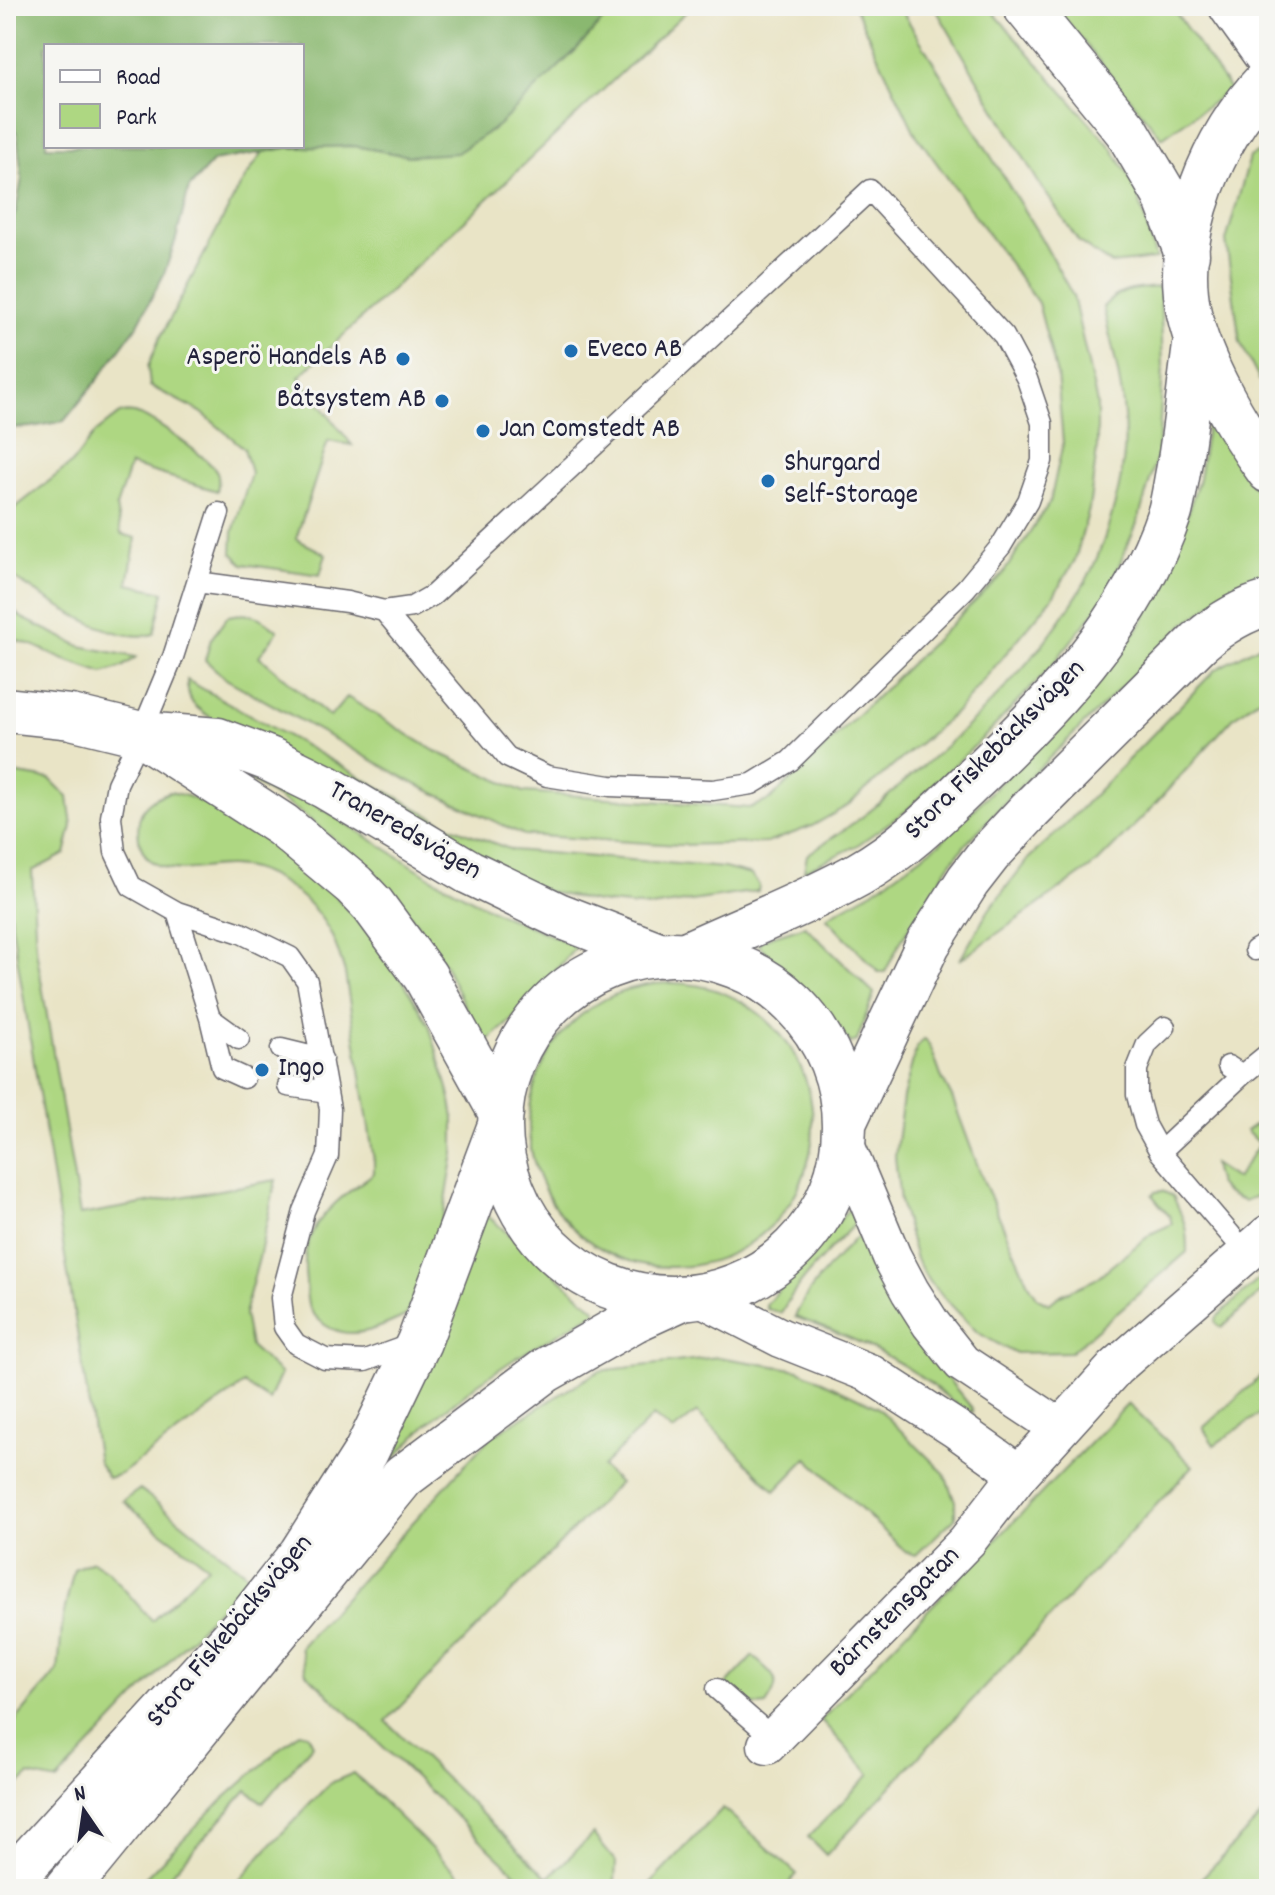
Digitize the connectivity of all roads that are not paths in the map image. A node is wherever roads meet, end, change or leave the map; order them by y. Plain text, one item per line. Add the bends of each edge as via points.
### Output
1 (1025, 6) edge
2 (1231, 6) edge
3 (1269, 59) edge
4 (1269, 78) edge
5 (1187, 254) junction
6 (1196, 339) junction
7 (1269, 471) edge
8 (219, 513) dead end
9 (197, 582) junction
10 (1269, 603) edge
11 (384, 611) junction
12 (6, 710) edge
13 (141, 734) junction
14 (177, 912) junction
15 (672, 955) junction
16 (210, 1018) junction
17 (1165, 1027) dead end
18 (239, 1039) dead end
19 (1266, 1046) edge
20 (281, 1049) dead end
21 (322, 1059) junction
22 (244, 1078) dead end
23 (288, 1086) dead end
24 (327, 1092) junction
25 (500, 1119) junction
26 (844, 1131) junction
27 (1160, 1152) junction
28 (1258, 1244) edge
29 (691, 1297) junction
30 (419, 1342) junction
31 (1060, 1428) junction
32 (1019, 1474) junction
33 (717, 1689) dead end
34 (770, 1741) joint
35 (6, 1886) edge
36 (67, 1889) edge

1 - 5 main road via 1127,131 1164,194
2 - 3 main road
4 - 5 main road via 1212,161 1199,191
5 - 6 main road via 1185,283
6 - 7 main road
6 - 15 main road, Stora Fiskebäcksvägen via 1171,509 1132,596 1070,682 975,779 890,855 819,894
8 - 9 lane
9 - 11 lane
9 - 13 lane
10 - 26 main road via 1238,614 1199,642 989,854 928,944
11 - 11 lane via 507,757 547,776 610,786 713,790 752,784 790,761 966,588 1001,546 1028,501 1042,461 1042,423 1004,336 870,190 433,595 412,607
12 - 13 main road, Traneredsvägen via 71,717
13 - 14 lane via 117,784 111,817 115,852 131,886
13 - 15 main road, Traneredsvägen via 218,740 269,759 469,872 558,915
13 - 25 main road, Traneredsvägen via 282,825 373,905 425,976
14 - 16 lane
14 - 21 lane via 241,933 290,957 307,981
15 - 25 main road via 608,967 561,995 526,1036 514,1060
15 - 26 main road via 729,964 788,999 829,1056 842,1100
16 - 18 lane
16 - 22 lane via 222,1068
17 - 27 lane via 1147,1044 1137,1069 1145,1125
19 - 27 lane via 1235,1071
20 - 21 lane
21 - 24 lane
23 - 24 lane
24 - 30 lane via 328,1156 304,1211 281,1298 284,1327 296,1344 325,1359 365,1361
25 - 29 main road via 514,1194 554,1251 613,1288
25 - 30 main road, Stora Fiskebäcksvägen
26 - 29 main road via 830,1195 798,1243 753,1278
26 - 31 street via 892,1257 931,1324 962,1363
27 - 28 lane
28 - 31 street, Bärnstensgatan via 1115,1368
29 - 32 street via 869,1373
29 - 36 main road, Stora Fiskebäcksvägen via 634,1320 546,1370 403,1477
30 - 35 main road, Stora Fiskebäcksvägen via 366,1452 301,1554 244,1626
31 - 32 street, Bärnstensgatan
32 - 34 street, Bärnstensgatan via 967,1541
33 - 34 lane

